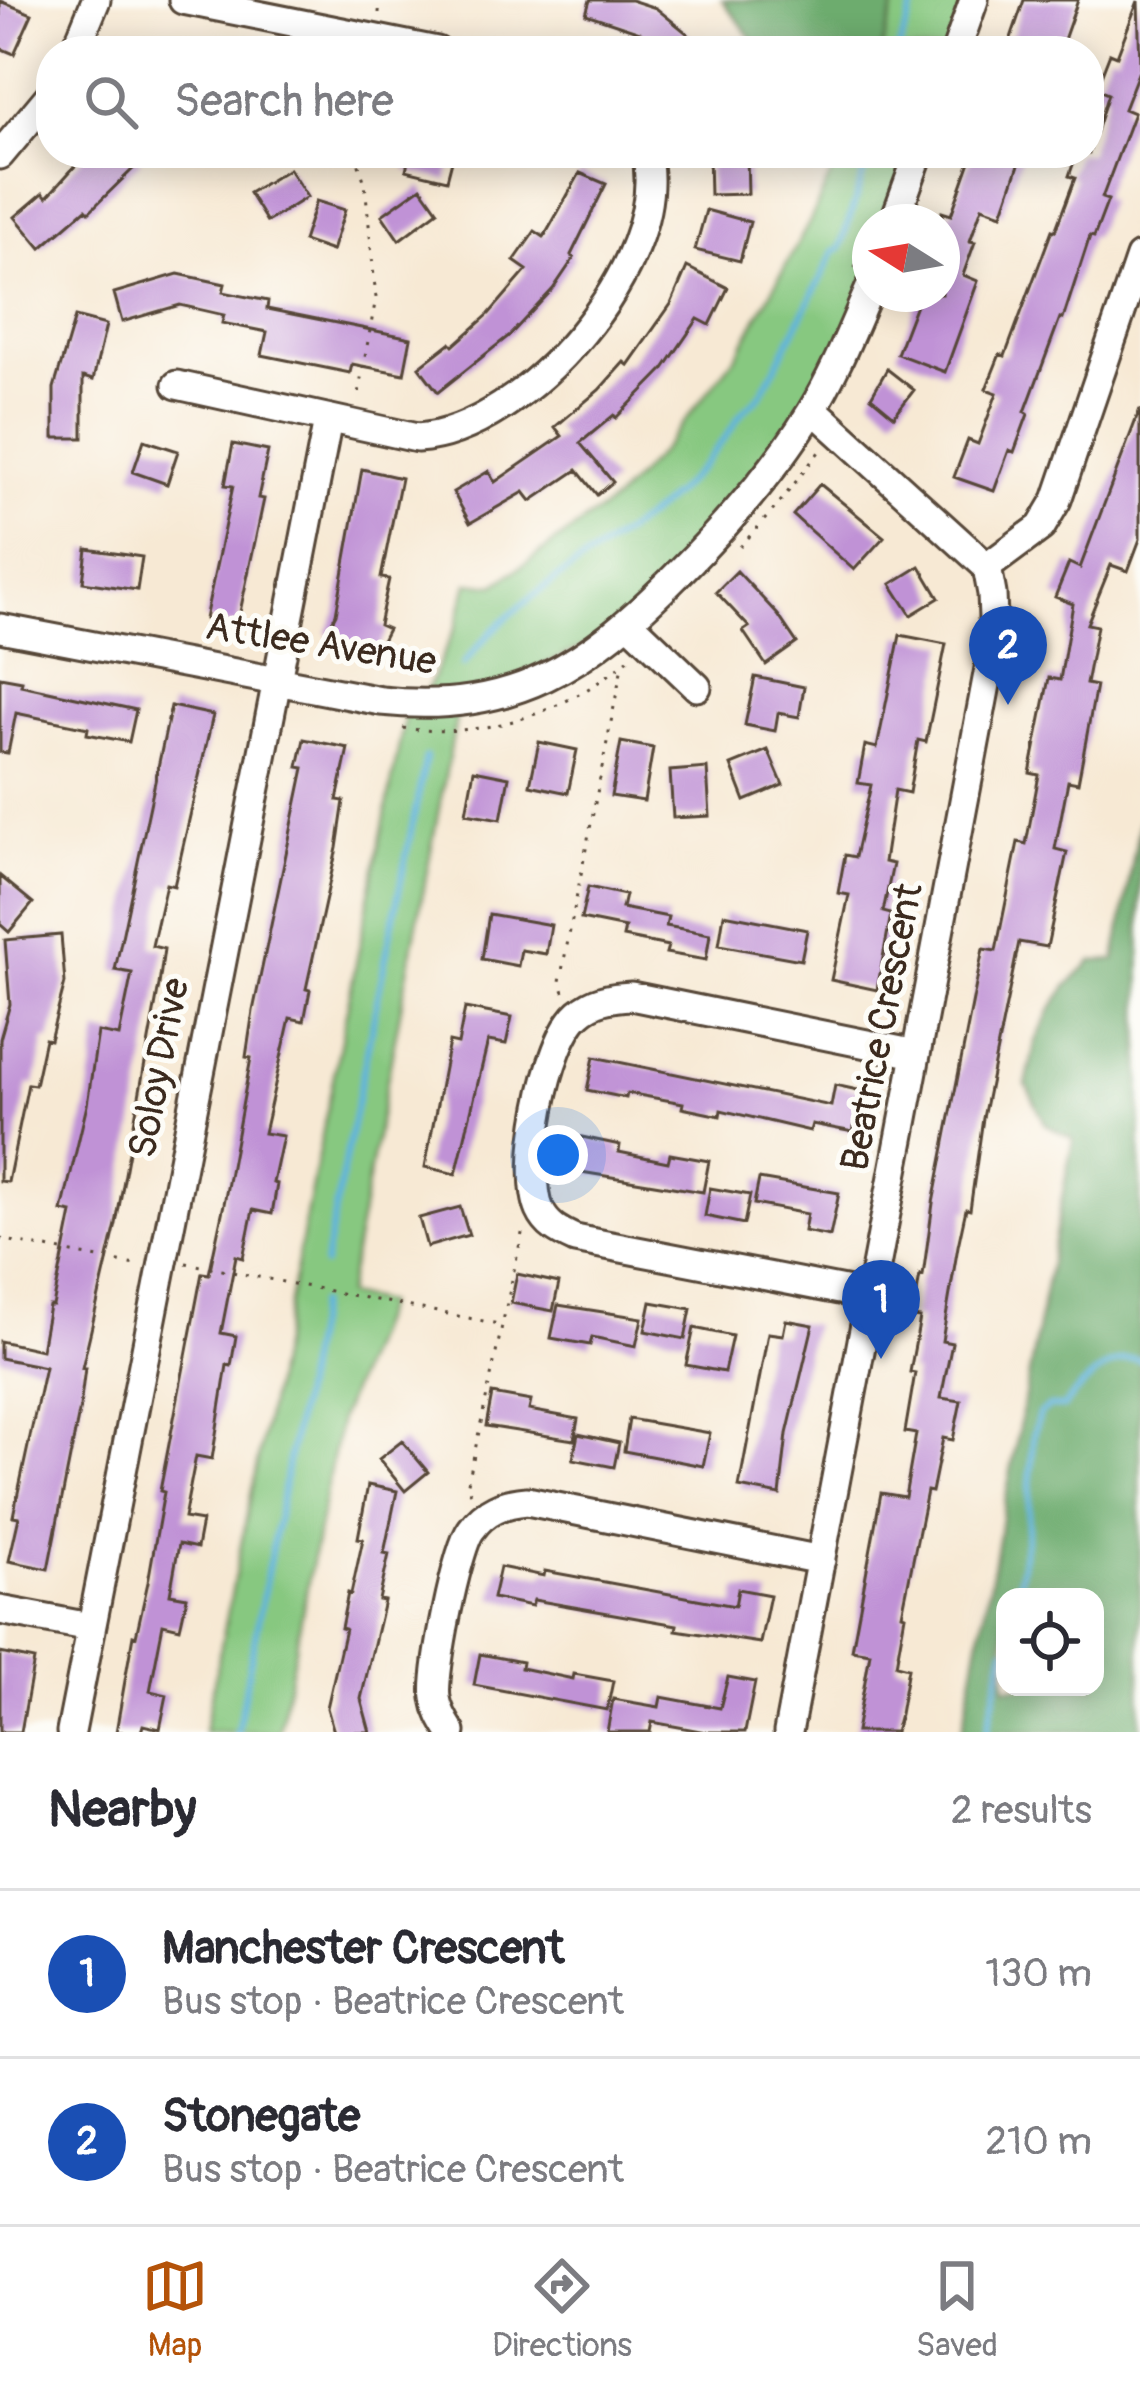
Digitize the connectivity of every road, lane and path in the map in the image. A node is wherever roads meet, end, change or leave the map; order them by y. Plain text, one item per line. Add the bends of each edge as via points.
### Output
1 (96, 0) edge
2 (183, 0) edge
3 (974, 0) edge
4 (81, 36) edge
5 (337, 36) edge
6 (961, 36) edge
7 (36, 112) edge
8 (0, 155) edge
9 (360, 168) edge
10 (648, 168) edge
11 (914, 168) edge
12 (901, 204) edge
13 (1140, 256) edge
14 (852, 304) edge
15 (177, 386) dead end
16 (813, 409) junction
17 (340, 423) junction
18 (987, 567) junction
19 (630, 623) junction
20 (0, 628) edge
21 (622, 664) dead end
22 (275, 680) junction
23 (697, 687) dead end
24 (575, 1016) junction
25 (916, 1054) junction
26 (541, 1211) junction
27 (0, 1239) edge
28 (160, 1263) junction
29 (870, 1296) junction
30 (499, 1324) junction
31 (485, 1514) junction
32 (820, 1561) junction
33 (0, 1610) edge
34 (90, 1627) junction
35 (71, 1732) edge
36 (451, 1732) edge
37 (788, 1732) edge

1 - 4 street
2 - 5 street
3 - 6 street
7 - 8 street
9 - 17 path via 376,298
10 - 17 street via 648,214 628,267 601,311 512,398 442,436
11 - 12 street
13 - 18 street via 1057,500 1041,527
14 - 16 street, Attlee Avenue
15 - 17 street
16 - 18 street
16 - 19 street, Attlee Avenue via 730,519
17 - 22 street, Soloy Drive
18 - 25 street, Beatrice Crescent via 994,618 988,683
19 - 22 street, Attlee Avenue via 554,675 441,705
19 - 23 street
20 - 22 street, Attlee Avenue
21 - 24 path via 560,981
22 - 28 street, Soloy Drive
24 - 25 street via 610,997 631,996
24 - 26 street via 554,1058 532,1167
25 - 29 street, Beatrice Crescent
26 - 29 street via 575,1239
26 - 30 path via 519,1232
27 - 28 path
28 - 30 path
28 - 34 street, Soloy Drive
29 - 32 street, Beatrice Crescent
30 - 31 path via 467,1487
31 - 32 street via 527,1501
31 - 36 street via 460,1554 435,1682
32 - 37 street, Beatrice Crescent
33 - 34 street
34 - 35 street, Soloy Drive

